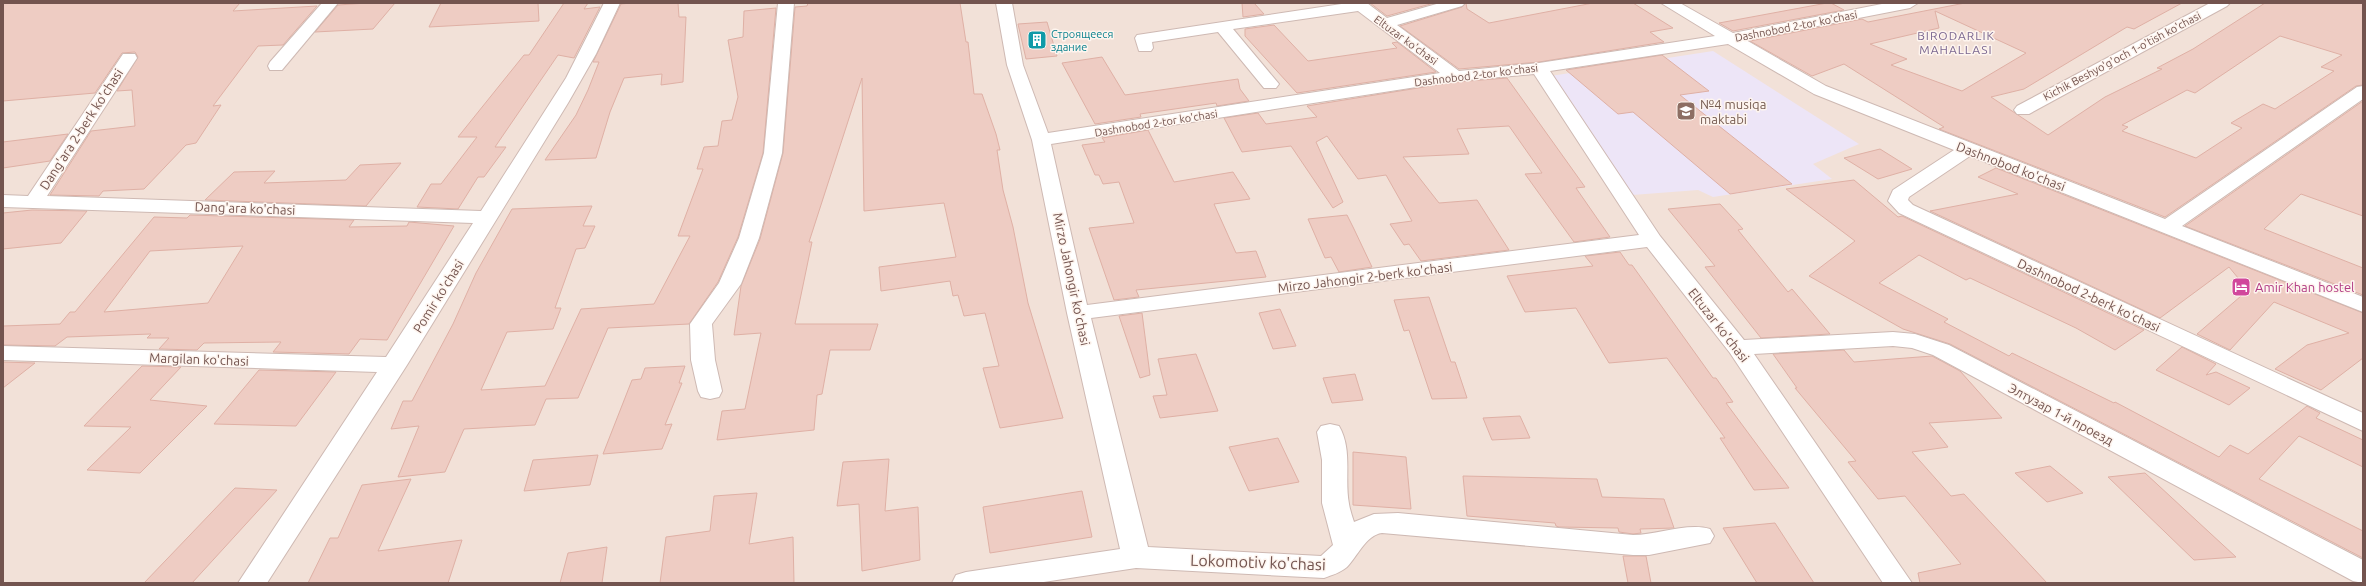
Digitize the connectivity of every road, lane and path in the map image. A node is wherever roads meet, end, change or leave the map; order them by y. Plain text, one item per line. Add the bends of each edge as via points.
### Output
1 (330, 3) edge
2 (612, 3) edge
3 (786, 3) edge
4 (1004, 3) edge
5 (1457, 3) edge
6 (1669, 3) edge
7 (1910, 3) edge
8 (2222, 3) edge
9 (1358, 4) edge
10 (1870, 7) edge
11 (1384, 24) junction
12 (1222, 26) junction
13 (1729, 39) junction
14 (1145, 48) dead end
15 (129, 58) dead end
16 (276, 66) dead end
17 (1539, 68) junction
18 (1455, 76) junction
19 (1270, 84) dead end
20 (2363, 91) edge
21 (2023, 110) dead end
22 (1042, 140) junction
23 (1968, 149) junction
24 (3, 200) edge
25 (34, 201) junction
26 (487, 217) junction
27 (2167, 227) junction
28 (1652, 240) junction
29 (2363, 305) edge
30 (1078, 313) junction
31 (1738, 348) junction
32 (3, 353) edge
33 (395, 365) junction
34 (710, 391) dead end
35 (2363, 423) edge
36 (1330, 432) dead end
37 (1700, 536) dead end
38 (1348, 548) junction
39 (1136, 557) junction
40 (2363, 573) edge
41 (252, 583) edge
42 (966, 583) edge
43 (1898, 583) edge

1 - 16 street
2 - 26 street, Pomir ko'chasi via 598,38
3 - 34 street via 771,160 749,238 733,277 701,324 703,360
4 - 22 street, Mirzo Jahongir ko'chasi via 1015,65
5 - 11 street
6 - 13 street, Dashnobod ko'chasi
7 - 10 street, Dashnobod 2-tor ko'chasi
8 - 21 street, Kichik Beshyo'g'och 1-o'tish ko'chasi
9 - 11 street, Eltuzar ko'chasi
9 - 12 street
10 - 13 street, Dashnobod 2-tor ko'chasi
11 - 18 street, Eltuzar ko'chasi
12 - 14 street via 1143,38
12 - 19 street
13 - 17 street, Dashnobod 2-tor ko'chasi
13 - 23 street, Dashnobod ko'chasi via 1820,90
15 - 25 street, Dang'ara 2-berk ko'chasi
17 - 18 street, Dashnobod 2-tor ko'chasi
17 - 28 street, Eltuzar ko'chasi
18 - 22 street, Dashnobod 2-tor ko'chasi
20 - 27 street
22 - 30 street, Mirzo Jahongir ko'chasi
23 - 27 street, Dashnobod ko'chasi
23 - 35 street, Dashnobod 2-berk ko'chasi via 1900,194 1898,201 1906,209
24 - 25 street, Dang'ara ko'chasi
25 - 26 street, Dang'ara ko'chasi
26 - 33 street, Pomir ko'chasi
27 - 29 street, Dashnobod ko'chasi
28 - 30 street, Mirzo Jahongir 2-berk ko'chasi
28 - 31 street, Eltuzar ko'chasi
30 - 39 street, Mirzo Jahongir ko'chasi
31 - 40 street, Элтузар 1-й проезд via 1893,339 1941,350
31 - 43 street, Eltuzar ko'chasi
32 - 33 street, Margilan ko'chasi
33 - 41 street, Pomir ko'chasi
36 - 38 street via 1335,460 1335,503
37 - 38 street, Lokomotiv ko'chasi via 1649,545 1633,545 1379,523 1366,527
38 - 39 street, Lokomotiv ko'chasi via 1335,564 1324,567
39 - 42 street, Lokomotiv ko'chasi

